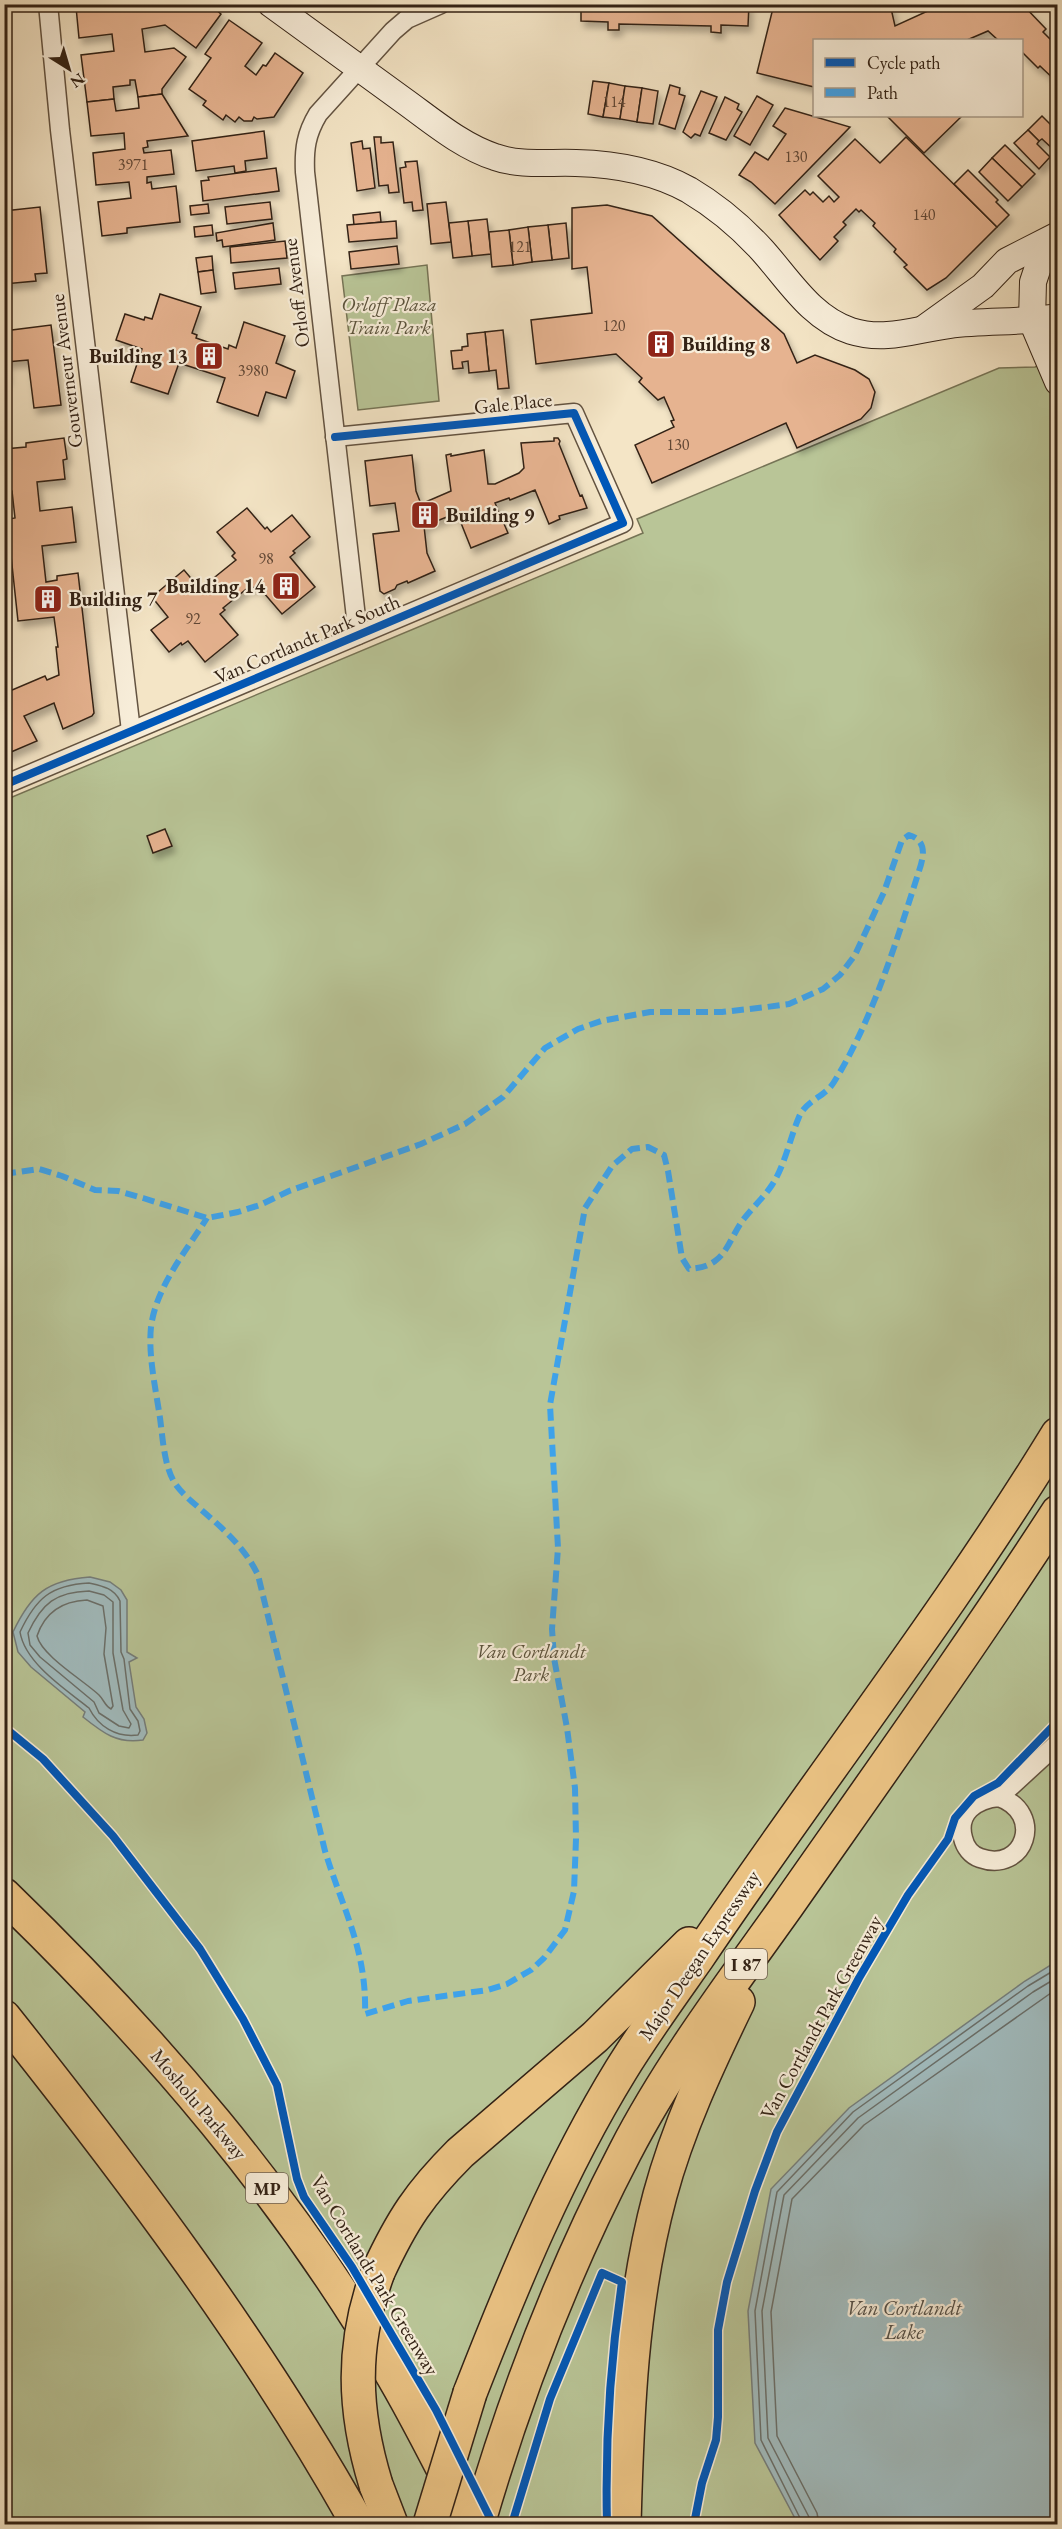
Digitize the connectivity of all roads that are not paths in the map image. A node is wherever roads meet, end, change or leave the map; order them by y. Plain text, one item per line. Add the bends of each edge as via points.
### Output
1 (48, 4) edge
2 (271, 4) edge
3 (441, 4) edge
4 (359, 68) junction
5 (1058, 236) edge
6 (1058, 316) edge
7 (1032, 321) junction
8 (922, 330) junction
9 (1058, 382) edge
10 (335, 437) junction
11 (623, 523) joint
12 (358, 635) junction
13 (131, 731) junction
14 (4, 785) edge
15 (1058, 1417) edge
16 (1058, 1434) edge
17 (1032, 1476) junction
18 (1058, 1512) edge
19 (1058, 1743) edge
20 (999, 1797) dead end
21 (745, 1887) junction
22 (4, 1894) edge
23 (782, 1913) junction
24 (4, 2017) edge
25 (358, 2524) edge
26 (391, 2524) edge
27 (430, 2524) edge
28 (471, 2524) edge
29 (478, 2524) edge
30 (624, 2524) edge

1 - 13 street, Gouverneur Avenue
2 - 4 main road
3 - 4 street, Orloff Avenue via 407,19
4 - 8 main road via 444,129 495,158 623,168 659,177 690,191 737,224 800,296 840,327 885,336
4 - 10 street, Orloff Avenue via 318,114 305,146
5 - 7 main road via 1033,282
5 - 8 main road via 1008,261 983,286
6 - 7 main road
7 - 8 main road
7 - 9 main road
10 - 11 street, Gale Place via 574,413
10 - 12 street, Orloff Avenue
11 - 12 street, Van Cortlandt Park South
12 - 13 street, Van Cortlandt Park South
13 - 14 street, Van Cortlandt Park South
15 - 17 highway
16 - 17 highway, Major Deegan Expressway / I 87
17 - 21 highway, Major Deegan Expressway / I 87 via 952,1596
18 - 23 highway, I 87
19 - 20 street
21 - 26 highway, bridge via 595,2037 460,2153 410,2209 378,2272 361,2331 358,2370 362,2430 375,2485
21 - 27 highway, Major Deegan Expressway / I 87, bridge via 616,2080 551,2200 470,2393
22 - 28 highway, Mosholu Parkway / MP via 126,2017 271,2192 393,2375
23 - 29 highway, I 87 via 681,2056 625,2151 564,2277 499,2451
23 - 30 highway via 700,2082 660,2194 633,2344
24 - 25 highway via 116,2160 216,2298 291,2410

